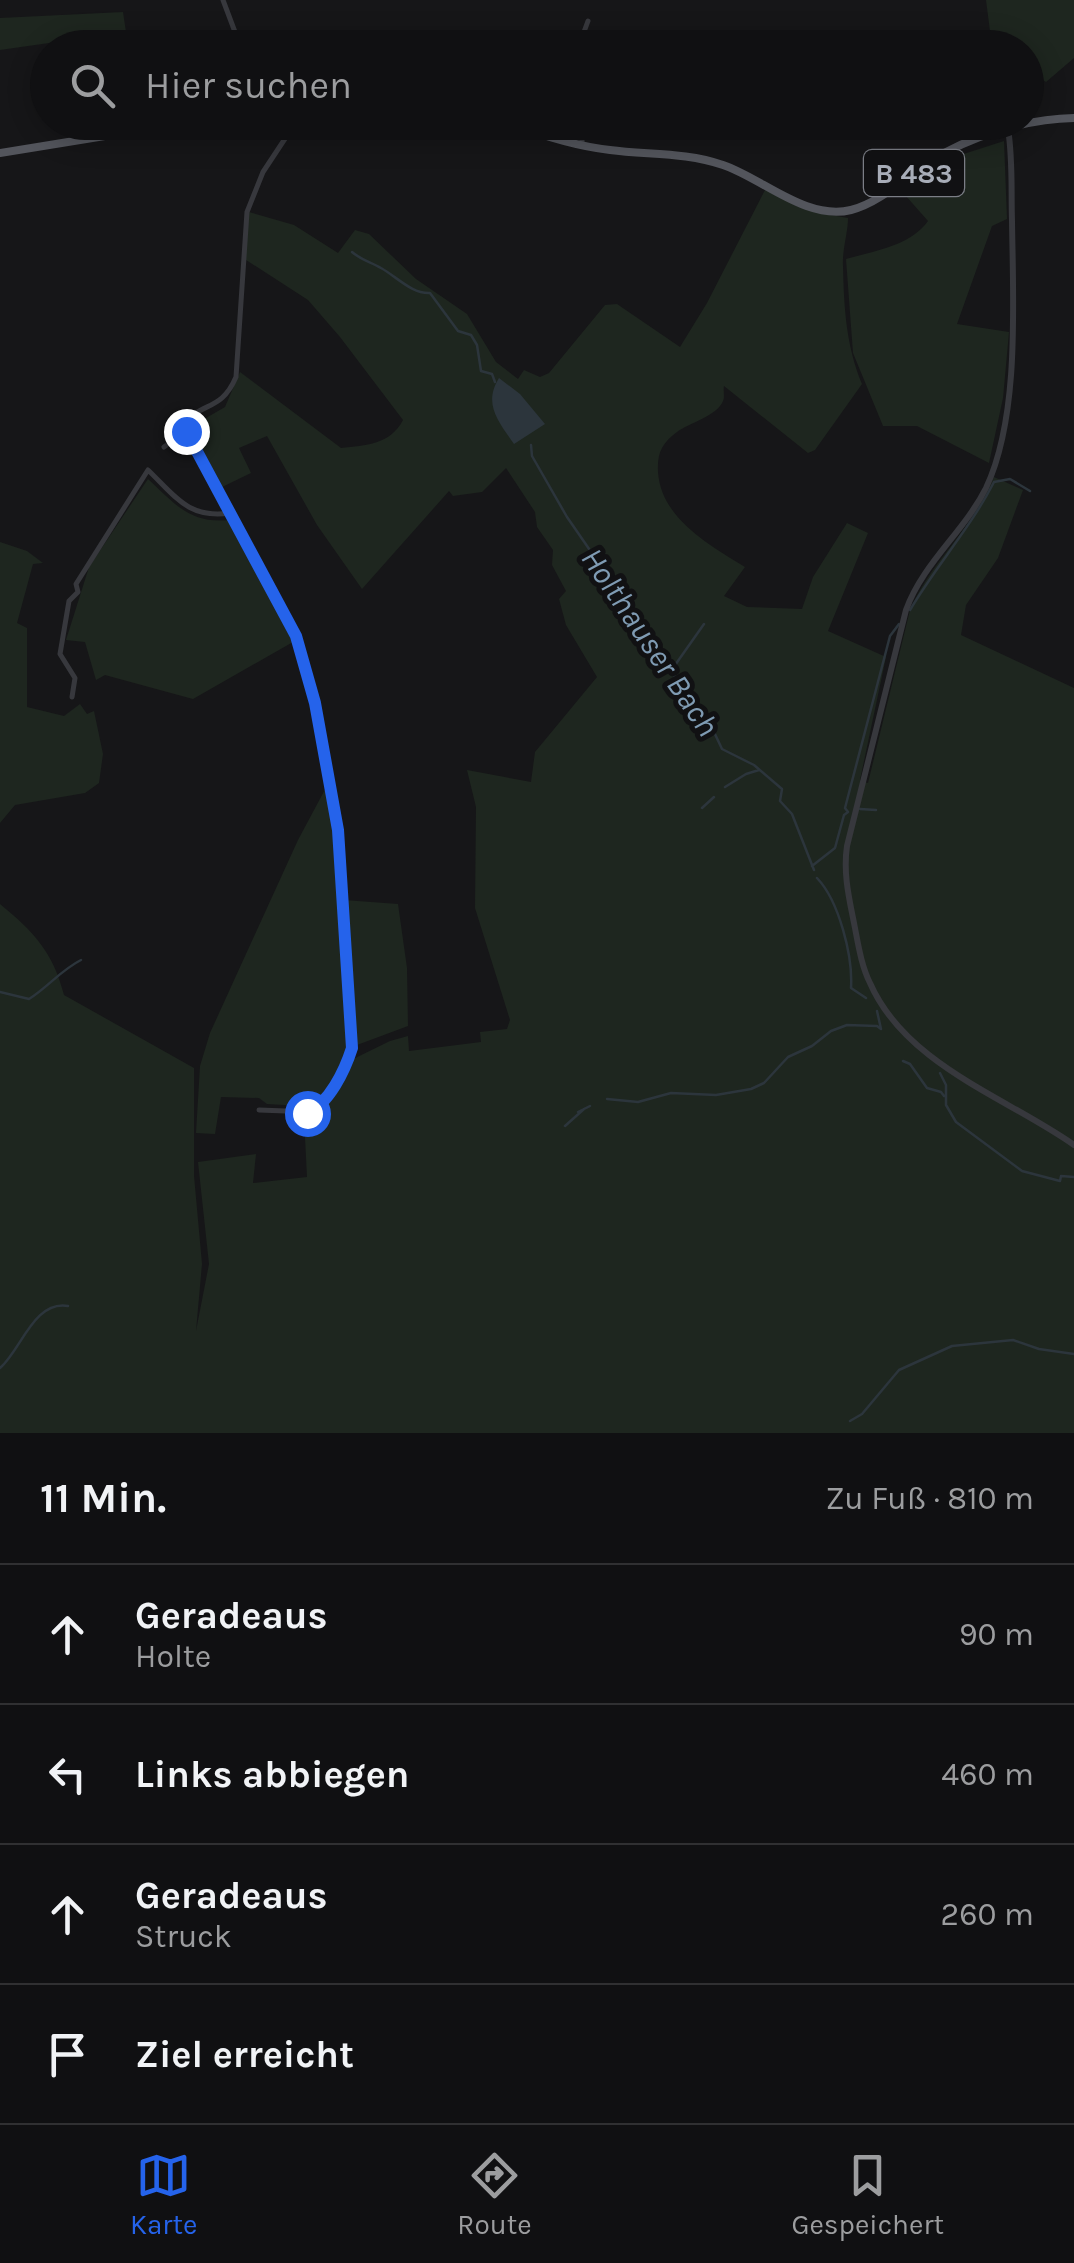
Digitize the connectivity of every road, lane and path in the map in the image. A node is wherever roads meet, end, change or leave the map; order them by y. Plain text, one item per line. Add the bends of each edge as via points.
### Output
1 (224, 1) edge
2 (588, 21) dead end
3 (234, 30) edge
4 (585, 30) edge
5 (1074, 118) edge
6 (1044, 123) edge
7 (80, 140) edge
8 (284, 140) edge
9 (563, 140) edge
10 (582, 140) edge
11 (976, 140) edge
12 (1008, 140) edge
13 (582, 146) junction
14 (0, 153) edge
15 (186, 431) junction
16 (164, 448) dead end
17 (230, 513) junction
18 (72, 698) dead end
19 (259, 1110) dead end
20 (1074, 1145) edge

1 - 3 street
2 - 4 street
5 - 6 main road, B 483
7 - 14 main road
8 - 15 street via 247,212 236,376 215,405 189,417
9 - 13 main road, B 483
10 - 13 street
11 - 13 main road, B 483 via 842,212 792,200 726,165
12 - 20 street via 1013,326 1000,439 979,500 910,598 845,868 867,976 889,1015 939,1062
15 - 16 street
15 - 17 street
17 - 18 street via 199,513 148,470 69,601 60,654 76,678
17 - 19 street via 296,636 315,703 338,830 352,1048 313,1112

